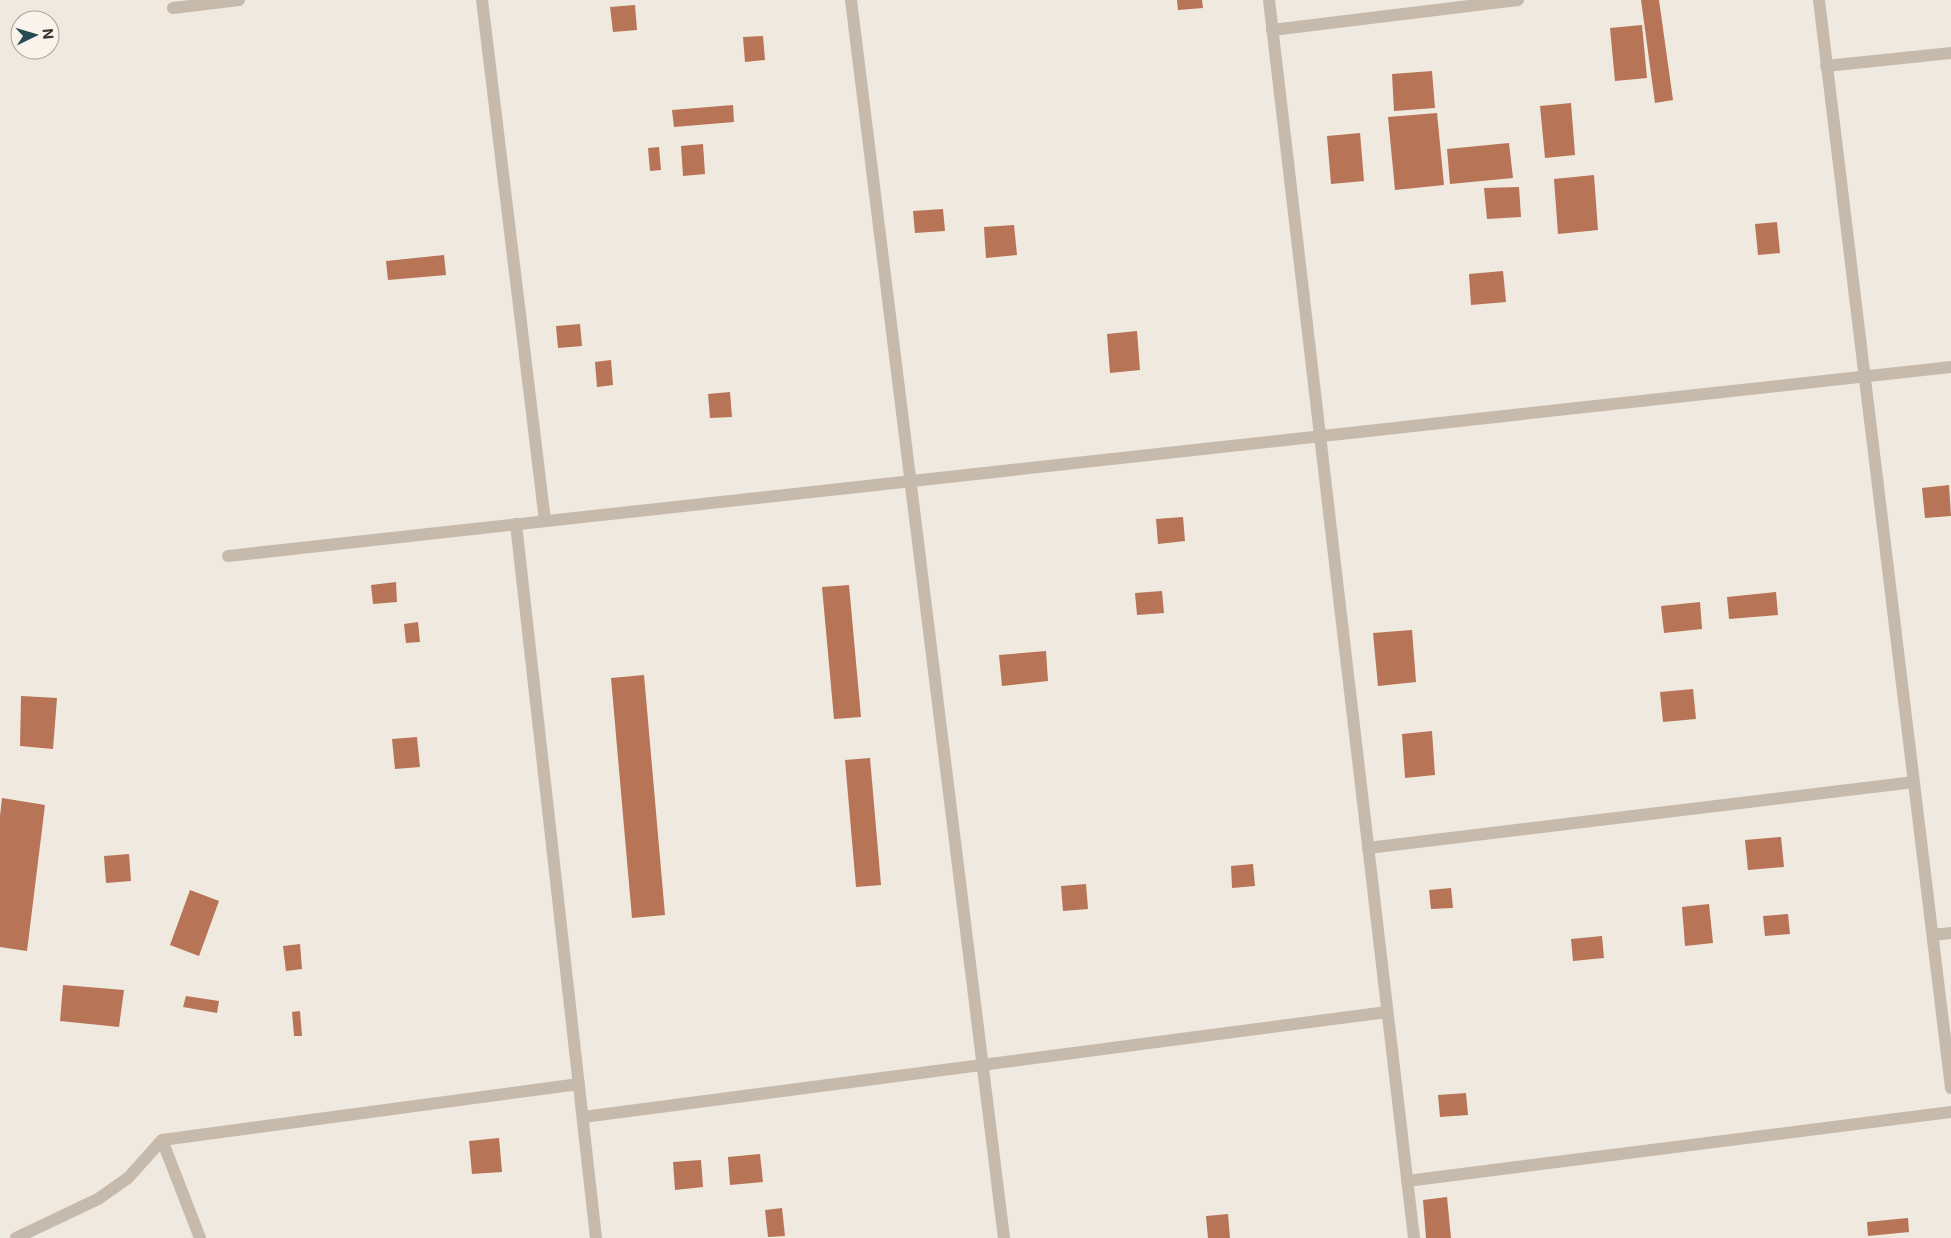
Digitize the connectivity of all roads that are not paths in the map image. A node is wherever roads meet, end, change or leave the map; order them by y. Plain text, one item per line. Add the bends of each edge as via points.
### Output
1 (239, 0) edge
2 (482, 0) edge
3 (851, 0) edge
4 (1269, 0) edge
5 (1518, 0) edge
6 (1818, 0) edge
7 (173, 8) dead end
8 (1272, 30) junction
9 (1951, 53) edge
10 (1826, 66) junction
11 (1951, 367) edge
12 (1865, 377) junction
13 (1320, 436) junction
14 (911, 481) junction
15 (545, 521) junction
16 (516, 524) junction
17 (228, 556) dead end
18 (1914, 782) junction
19 (1368, 848) junction
20 (1951, 933) edge
21 (1932, 935) junction
22 (1387, 1012) junction
23 (983, 1065) junction
24 (579, 1084) junction
25 (1951, 1088) edge
26 (1951, 1112) edge
27 (583, 1117) junction
28 (162, 1140) junction
29 (1407, 1181) junction
30 (593, 1237) edge
31 (16, 1238) edge
32 (200, 1238) edge
33 (1004, 1238) edge
34 (1414, 1238) edge

1 - 7 street
2 - 15 street
3 - 14 street
4 - 8 street
5 - 8 street
6 - 10 street
8 - 13 street
9 - 10 street
10 - 12 street
11 - 12 street
12 - 13 street
12 - 18 street
13 - 14 street
13 - 19 street
14 - 15 street
14 - 23 street
15 - 16 street
16 - 17 street
16 - 24 street
18 - 19 street
18 - 21 street
19 - 22 street
20 - 21 street
21 - 25 street
22 - 23 street
22 - 29 street
23 - 27 street
23 - 33 street
24 - 27 street
24 - 28 street
26 - 29 street
27 - 30 street
28 - 31 street via 128,1178 98,1199
28 - 32 street
29 - 34 street

